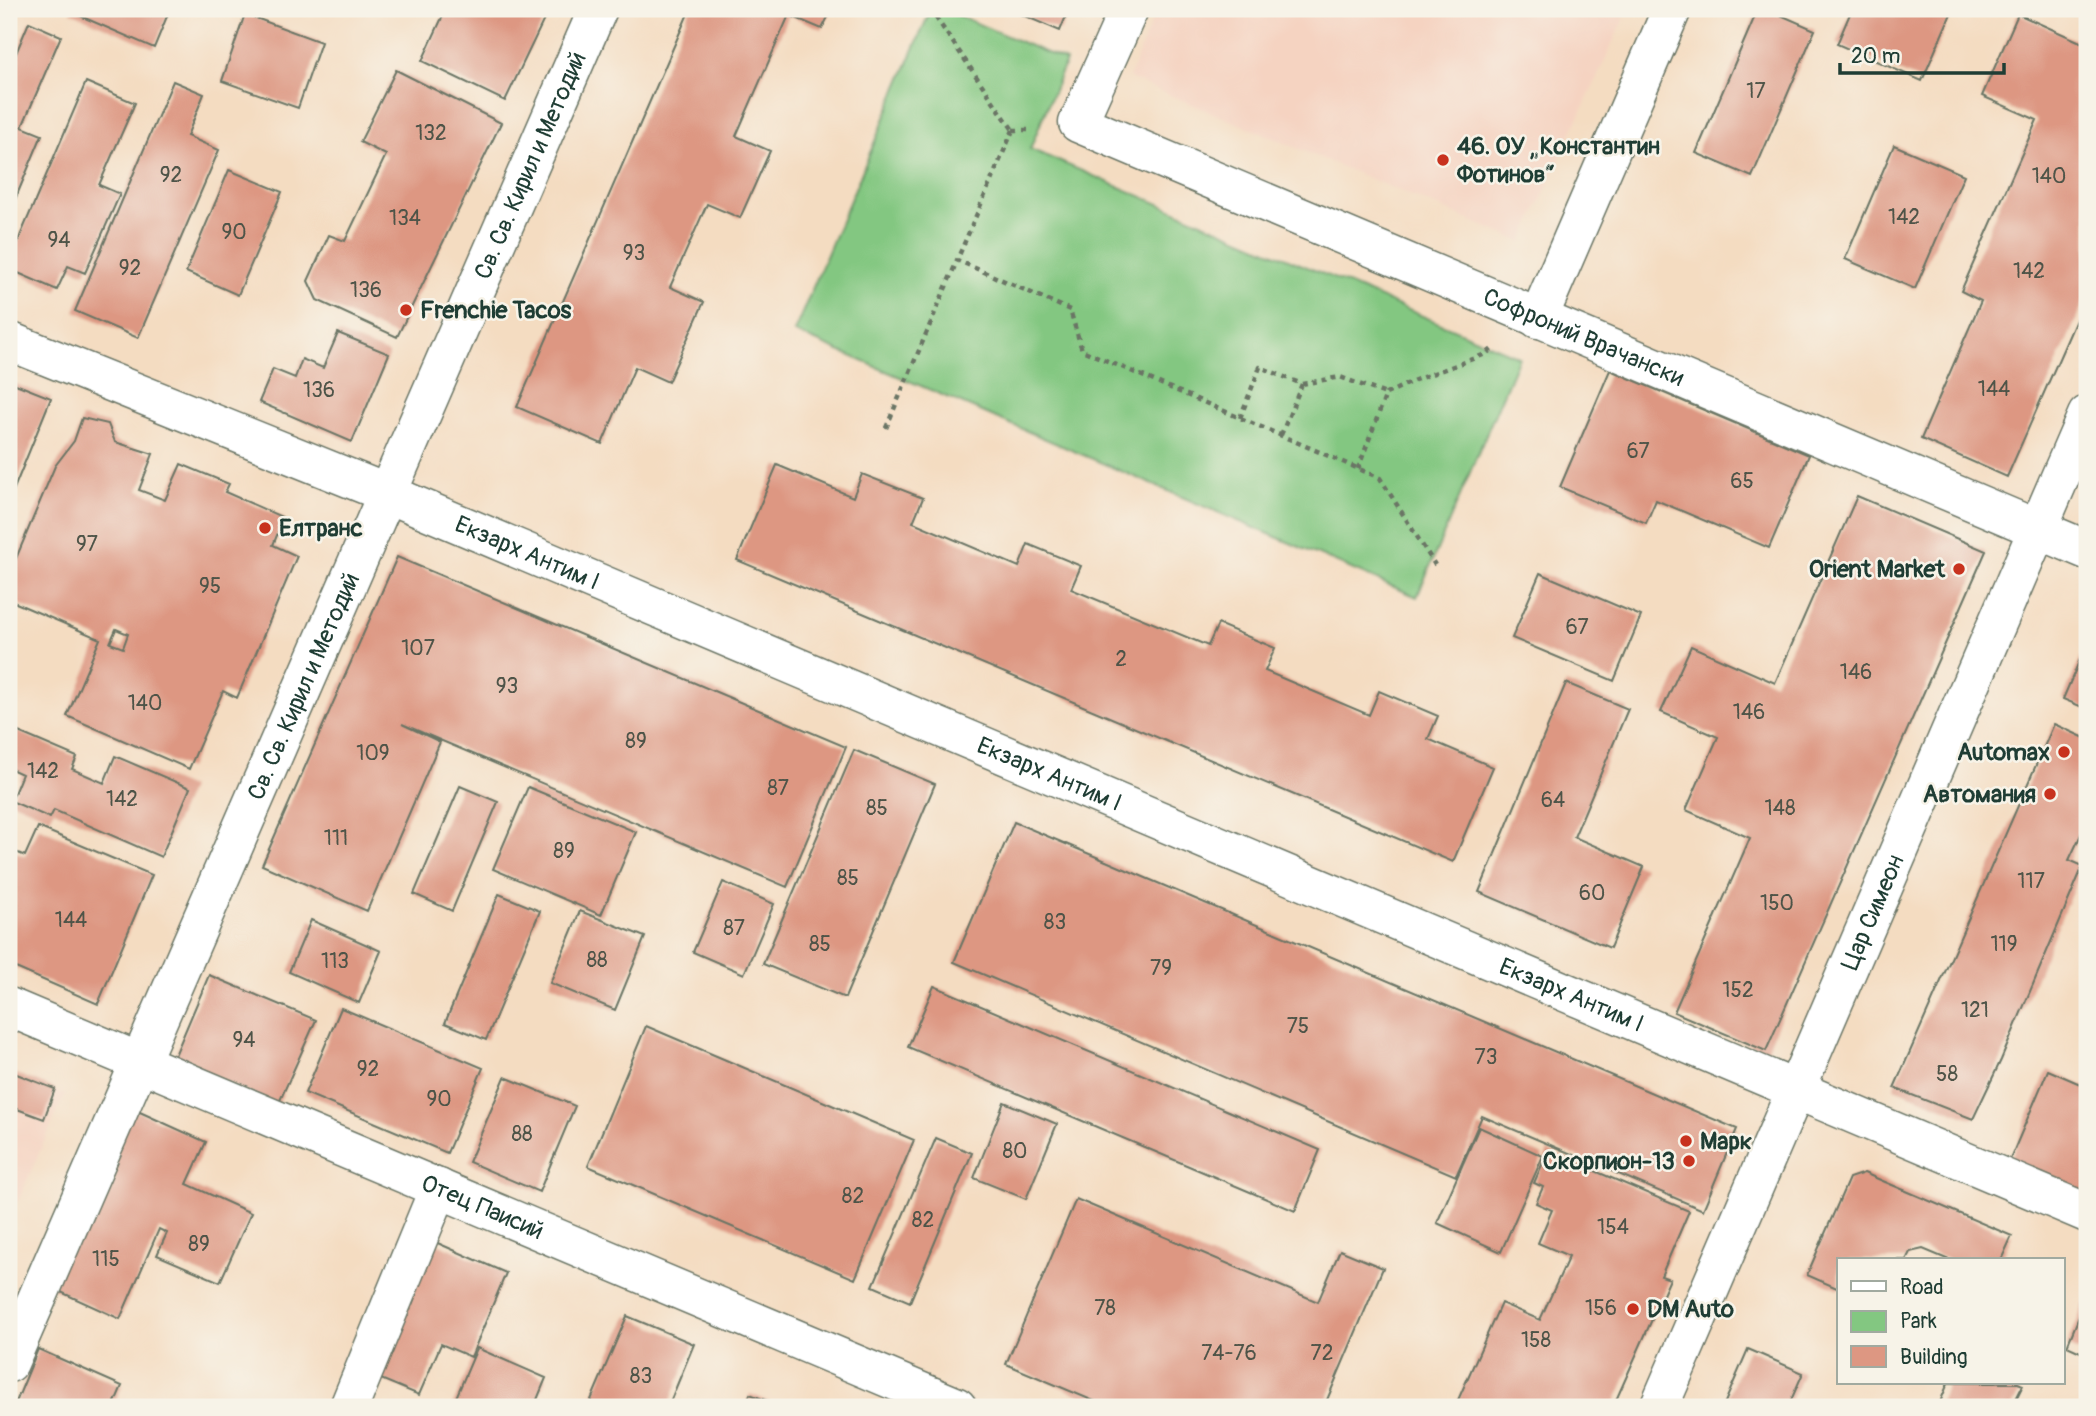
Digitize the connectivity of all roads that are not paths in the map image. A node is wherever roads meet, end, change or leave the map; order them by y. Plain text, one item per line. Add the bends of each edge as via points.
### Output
1 (598, 9) edge
2 (1129, 9) edge
3 (1672, 9) edge
4 (1538, 319) junction
5 (9, 341) edge
6 (2087, 415) edge
7 (386, 493) junction
8 (2038, 530) junction
9 (2087, 550) edge
10 (9, 1007) edge
11 (139, 1061) junction
12 (1796, 1090) junction
13 (439, 1188) junction
14 (2087, 1213) edge
15 (9, 1363) edge
16 (349, 1407) edge
17 (957, 1407) edge
18 (1659, 1407) edge

1 - 7 street, Св. Св. Кирил и Методий
2 - 4 street, Софроний Врачански via 1078,123
3 - 4 street
4 - 8 street, Софроний Врачански
5 - 7 street, Екзарх Антим I
6 - 8 street, Цар Симеон
7 - 11 street, Св. Св. Кирил и Методий
7 - 12 street, Екзарх Антим I
8 - 9 street, Софроний Врачански
8 - 12 street, Цар Симеон
10 - 11 street, Отец Паисий
11 - 13 street, Отец Паисий
11 - 15 street, Св. Св. Кирил и Методий
12 - 14 street, Екзарх Антим I
12 - 18 street, Цар Симеон
13 - 16 street
13 - 17 street, Отец Паисий

